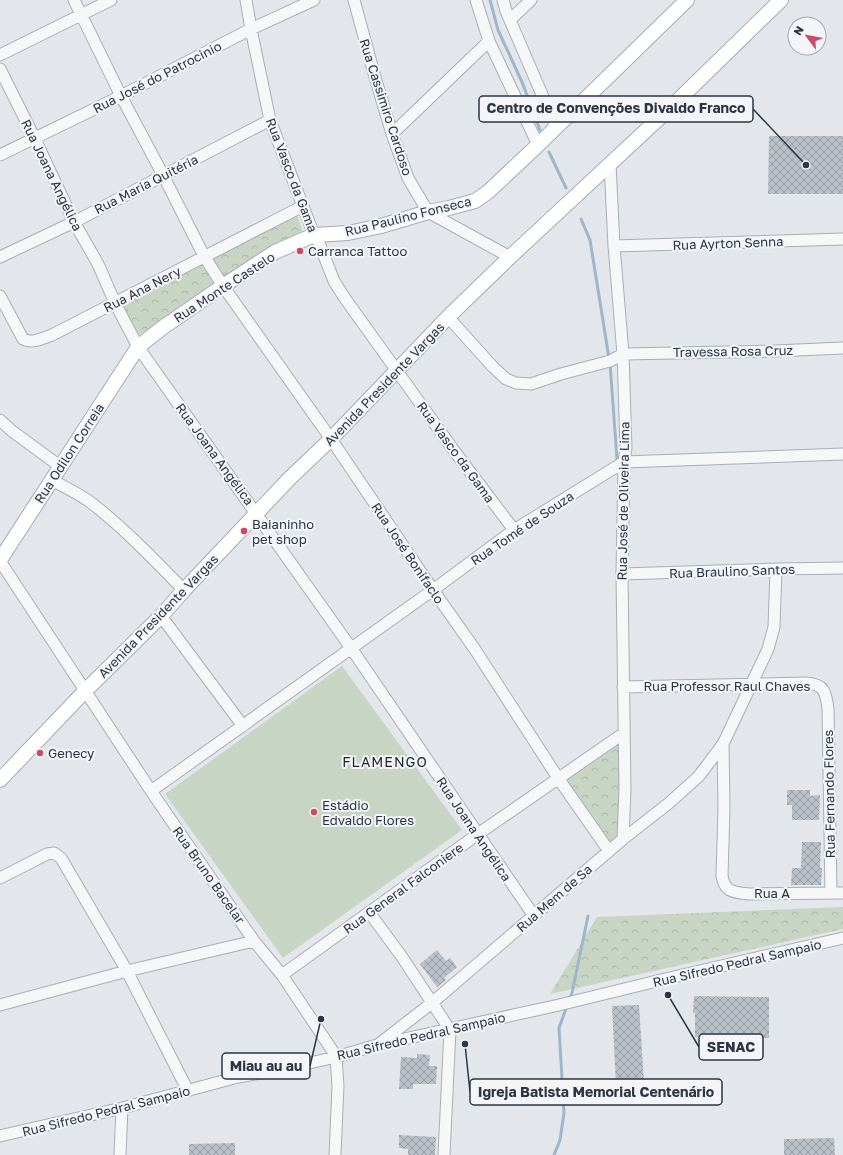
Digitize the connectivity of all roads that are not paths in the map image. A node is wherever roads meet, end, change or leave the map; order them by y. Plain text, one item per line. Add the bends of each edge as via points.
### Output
1 (74, 0) edge
2 (111, 0) edge
3 (246, 0) edge
4 (314, 0) edge
5 (354, 0) edge
6 (476, 0) edge
7 (503, 0) edge
8 (531, 0) edge
9 (687, 0) edge
10 (781, 0) edge
11 (81, 15) junction
12 (510, 20) junction
13 (251, 29) junction
14 (489, 41) junction
15 (0, 55) edge
16 (0, 69) edge
17 (121, 96) junction
18 (270, 120) junction
19 (556, 127) junction
20 (392, 134) junction
21 (34, 137) junction
22 (538, 145) junction
23 (0, 155) edge
24 (610, 164) junction
25 (163, 176) junction
26 (303, 206) junction
27 (428, 212) junction
28 (74, 222) junction
29 (314, 236) junction
30 (843, 239) edge
31 (614, 246) junction
32 (204, 256) junction
33 (0, 257) edge
34 (510, 257) junction
35 (223, 286) junction
36 (0, 296) edge
37 (115, 303) junction
38 (448, 317) junction
39 (138, 347) junction
40 (843, 348) edge
41 (623, 354) junction
42 (397, 371) junction
43 (0, 420) edge
44 (331, 439) junction
45 (843, 454) edge
46 (624, 462) junction
47 (61, 466) junction
48 (52, 480) junction
49 (257, 513) junction
50 (514, 530) junction
51 (0, 560) edge
52 (843, 568) edge
53 (776, 569) junction
54 (622, 574) junction
55 (184, 590) junction
56 (433, 590) junction
57 (161, 616) junction
58 (351, 648) junction
59 (751, 684) junction
60 (623, 687) junction
61 (85, 691) junction
62 (826, 695) joint
63 (244, 726) junction
64 (624, 732) junction
65 (723, 744) junction
66 (558, 778) junction
67 (0, 780) edge
68 (151, 791) junction
69 (478, 834) junction
70 (623, 839) junction
71 (609, 851) junction
72 (0, 878) edge
73 (831, 893) junction
74 (843, 893) edge
75 (369, 912) junction
76 (534, 916) junction
77 (843, 938) edge
78 (254, 941) junction
79 (127, 971) junction
80 (282, 975) junction
81 (433, 1002) junction
82 (0, 1005) edge
83 (450, 1030) junction
84 (377, 1045) junction
85 (336, 1057) junction
86 (188, 1091) junction
87 (122, 1108) junction
88 (0, 1136) edge
89 (120, 1155) edge
90 (335, 1155) edge
91 (444, 1155) edge

1 - 11 street, Rua José Bonifaclo
2 - 11 street
3 - 13 street, Rua Vasco da Gama
4 - 13 street, Rua José do Patrocinio
5 - 20 street, Rua Cassimiro Cardoso
6 - 14 street
7 - 12 street
8 - 12 street
9 - 19 main road, Rua Paulino Fonseca
10 - 24 main road, Avenida Presidente Vargas
11 - 15 street
11 - 17 street, Rua José Bonifaclo
12 - 19 street
13 - 17 street, Rua José do Patrocinio
13 - 18 street, Rua Vasco da Gama
14 - 20 street
14 - 22 street
16 - 21 street, Rua Joana Angélica
17 - 21 street, Rua José do Patrocinio
17 - 25 street, Rua José Bonifaclo
18 - 25 street, Rua Maria Quitéria
18 - 26 street, Rua Vasco da Gama
19 - 22 main road, Rua Paulino Fonseca
20 - 27 street, Rua Cassimiro Cardoso via 408,178
21 - 23 street, Rua José do Patrocinio
21 - 28 street, Rua Joana Angélica
22 - 27 main road, Rua Paulino Fonseca via 475,201
24 - 31 street, Rua José de Oliveira Lima
24 - 34 main road, Avenida Presidente Vargas
25 - 28 street, Rua Maria Quitéria
25 - 32 street, Rua José Bonifaclo
26 - 29 street, Rua Vasco da Gama
26 - 32 street, Rua Ana Nery
27 - 29 main road, Rua Paulino Fonseca via 348,233
27 - 34 street
28 - 33 street, Rua Maria Quitéria
28 - 37 street, Rua Joana Angélica via 98,264
29 - 35 main road, Rua Monte Castelo via 276,252
29 - 42 street, Rua Vasco da Gama via 337,287
30 - 31 street, Rua Ayrton Senna
31 - 41 street, Rua José de Oliveira Lima
32 - 35 street, Rua José Bonifaclo
32 - 37 street, Rua Ana Nery
34 - 38 main road, Avenida Presidente Vargas
35 - 39 main road, Rua Monte Castelo
35 - 44 street, Rua José Bonifaclo
36 - 37 street, Rua Ana Nery via 21,337 30,342 52,335
37 - 39 street, Rua Joana Angélica
38 - 41 street via 493,368 506,379 516,383 531,384 605,362
38 - 42 main road, Avenida Presidente Vargas
39 - 47 main road, Rua Odilon Correia
39 - 49 street, Rua Joana Angélica
40 - 41 street, Travessa Rosa Cruz
41 - 46 street, Rua José de Oliveira Lima via 626,448
42 - 44 main road, Avenida Presidente Vargas
42 - 50 street, Rua Vasco da Gama
43 - 47 street
44 - 49 main road, Avenida Presidente Vargas
44 - 56 street, Rua José Bonifaclo
45 - 46 street, Rua Tomé de Souza
46 - 50 street, Rua Tomé de Souza
46 - 54 street, Rua José de Oliveira Lima
47 - 48 main road, Rua Odilon Correia
48 - 51 main road, Rua Odilon Correia
48 - 55 street via 93,504 115,522
49 - 55 main road, Avenida Presidente Vargas
49 - 58 street, Rua Joana Angélica
50 - 56 street, Rua Tomé de Souza
51 - 61 street, Rua Bruno Bacelar
52 - 53 street, Rua Braulino Santos
53 - 54 street, Rua Braulino Santos
53 - 59 street via 773,632 768,649
54 - 60 street, Rua José de Oliveira Lima
55 - 57 main road, Avenida Presidente Vargas
56 - 58 street, Rua Tomé de Souza
56 - 66 street, Rua José Bonifaclo via 474,648
57 - 61 main road, Avenida Presidente Vargas
57 - 63 street
58 - 63 street, Rua Tomé de Souza
58 - 69 street, Rua Joana Angélica
59 - 60 street, Rua Professor Raul Chaves
59 - 62 street, Rua Professor Raul Chaves via 811,684 820,686
59 - 65 street
60 - 64 street, Rua José de Oliveira Lima
61 - 67 main road, Avenida Presidente Vargas
61 - 68 street, Rua Bruno Bacelar
62 - 73 street, Rua Fernando Flores
63 - 68 street, Rua Tomé de Souza
64 - 66 street, Rua General Falconiere
64 - 70 street, Rua José de Oliveira Lima
65 - 70 street, Rua Mem de Sa via 699,776
65 - 73 street, Rua A via 722,876 728,890 748,894
66 - 69 street, Rua General Falconiere
66 - 71 street, Rua José Bonifaclo
68 - 78 street, Rua Bruno Bacelar
69 - 75 street, Rua General Falconiere
69 - 76 street, Rua Joana Angélica
70 - 71 street, Rua Mem de Sa
71 - 76 street, Rua Mem de Sa
72 - 79 street via 47,854 57,854
73 - 74 street, Rua A
75 - 80 street, Rua General Falconiere
75 - 81 street
76 - 81 street, Rua Mem de Sa
77 - 83 street, Rua Sifredo Pedral Sampaio
78 - 79 street
78 - 80 street, Rua Bruno Bacelar
79 - 82 street
79 - 86 street
80 - 85 street, Rua Bruno Bacelar
81 - 83 street
81 - 84 street, Rua Mem de Sa
83 - 84 street, Rua Sifredo Pedral Sampaio
83 - 91 street
84 - 85 street, Rua Sifredo Pedral Sampaio
85 - 86 street, Rua Sifredo Pedral Sampaio via 238,1077
85 - 90 street via 338,1086
86 - 87 street, Rua Sifredo Pedral Sampaio
87 - 88 street, Rua Sifredo Pedral Sampaio
87 - 89 street

